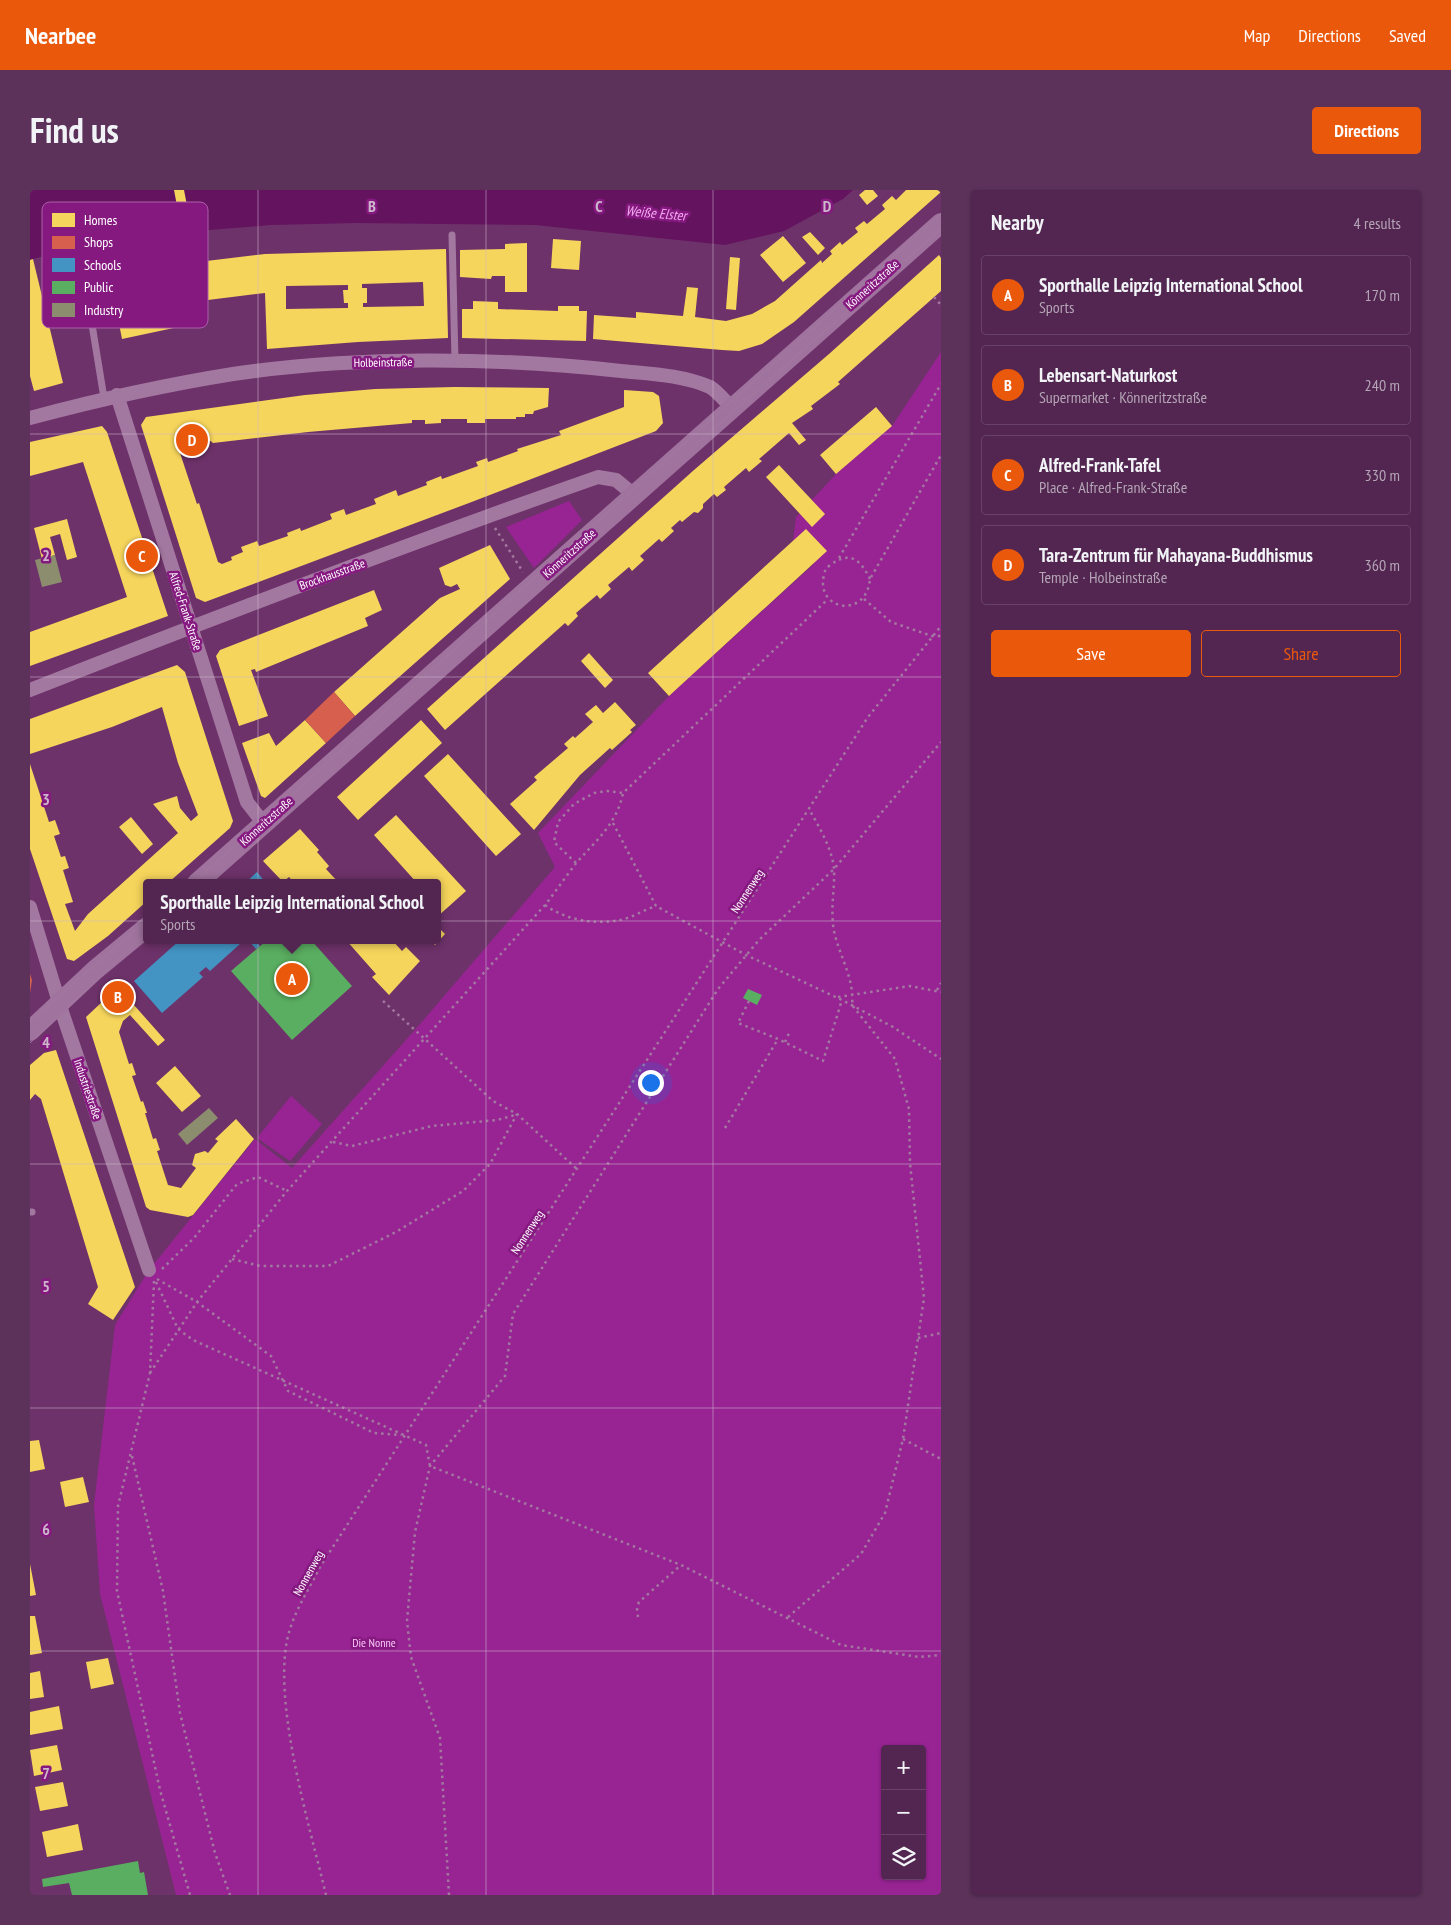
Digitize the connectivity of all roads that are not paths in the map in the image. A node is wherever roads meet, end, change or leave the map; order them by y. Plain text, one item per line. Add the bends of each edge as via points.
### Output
1 (941, 223) edge
2 (452, 235) dead end
3 (95, 328) edge
4 (455, 362) junction
5 (111, 396) junction
6 (732, 408) junction
7 (30, 418) edge
8 (634, 495) junction
9 (191, 626) junction
10 (30, 690) edge
11 (264, 824) junction
12 (202, 879) edge
13 (30, 907) edge
14 (143, 930) edge
15 (60, 1004) junction
16 (30, 1031) edge
17 (152, 1274) road end

1 - 6 main road, Könneritzstraße
2 - 4 lane
3 - 5 lane
4 - 5 street, Holbeinstraße via 344,363 234,374
4 - 6 street, Holbeinstraße via 566,365 684,378 711,388
5 - 7 street, Holbeinstraße
5 - 9 street, Alfred-Frank-Straße
6 - 8 main road, Könneritzstraße
8 - 9 street, Brockhausstraße via 616,480 598,478
8 - 11 main road, Könneritzstraße
9 - 10 street, Brockhausstraße
9 - 11 street, Alfred-Frank-Straße via 247,802
11 - 12 main road, Könneritzstraße
13 - 15 street, Industriestraße
14 - 15 main road
15 - 16 main road
15 - 17 street, Industriestraße

